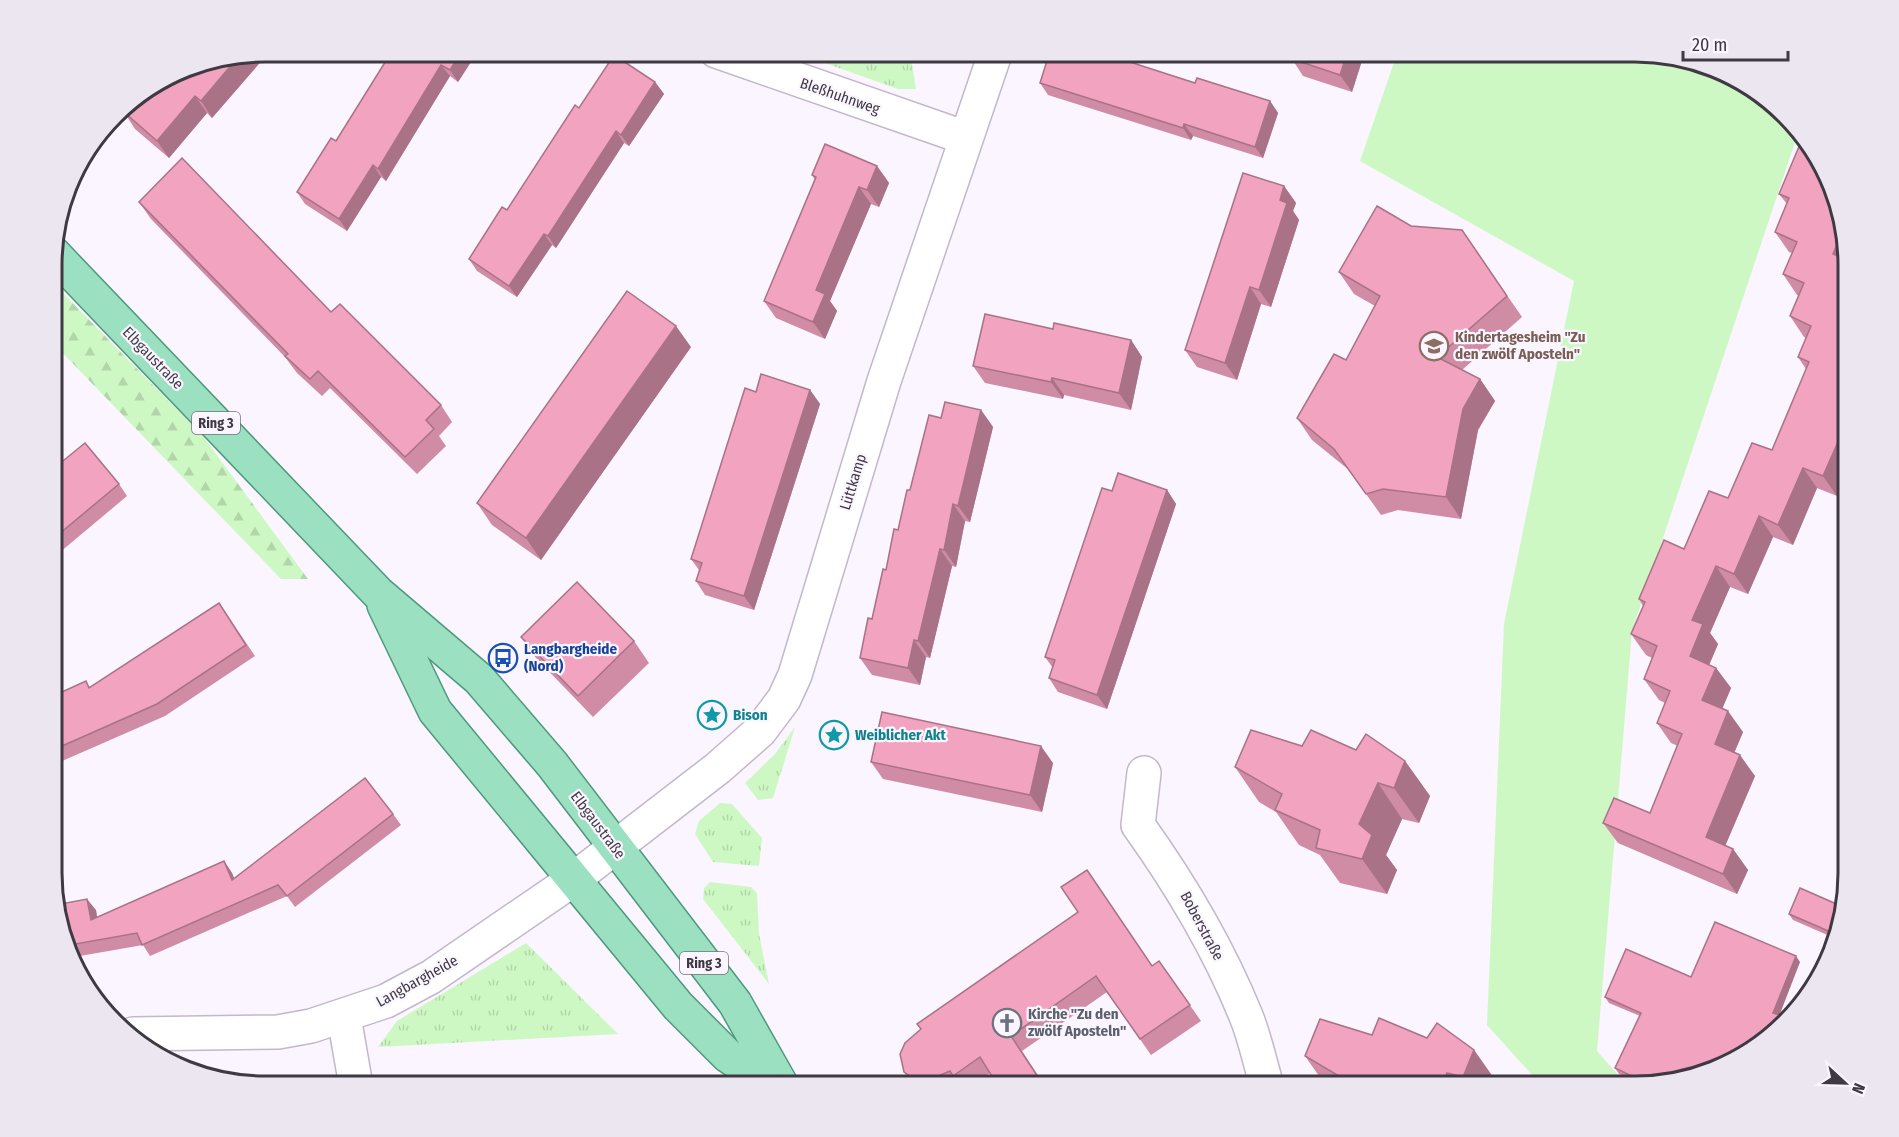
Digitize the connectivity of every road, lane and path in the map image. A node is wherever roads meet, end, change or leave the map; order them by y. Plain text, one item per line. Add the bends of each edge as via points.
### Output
1 (748, 62) edge
2 (992, 62) edge
3 (966, 138) junction
4 (62, 262) edge
5 (378, 593) junction
6 (1144, 773) dead end
7 (615, 848) junction
8 (574, 879) junction
9 (344, 1017) junction
10 (141, 1034) edge
11 (1264, 1075) edge
12 (354, 1076) edge
13 (758, 1076) edge
14 (776, 1076) edge

1 - 3 street, Bleßhuhnweg
2 - 3 street, Lüttkamp
3 - 7 street, Lüttkamp via 884,381 795,675 784,699 760,731
4 - 5 main road, Elbgaustraße / Ring 3
5 - 7 main road, Elbgaustraße / Ring 3 via 479,678 552,764
5 - 8 main road, Elbgaustraße / Ring 3 via 435,711
6 - 11 street, Boberstraße via 1138,825 1180,884 1215,946 1246,1017
7 - 8 street, Lüttkamp
7 - 14 main road, Elbgaustraße / Ring 3 via 735,1004
8 - 9 street, Langbargheide via 431,977 386,1001
8 - 13 main road, Elbgaustraße / Ring 3 via 700,1030 728,1056
9 - 10 street, Langbargheide via 278,1032
9 - 12 street

